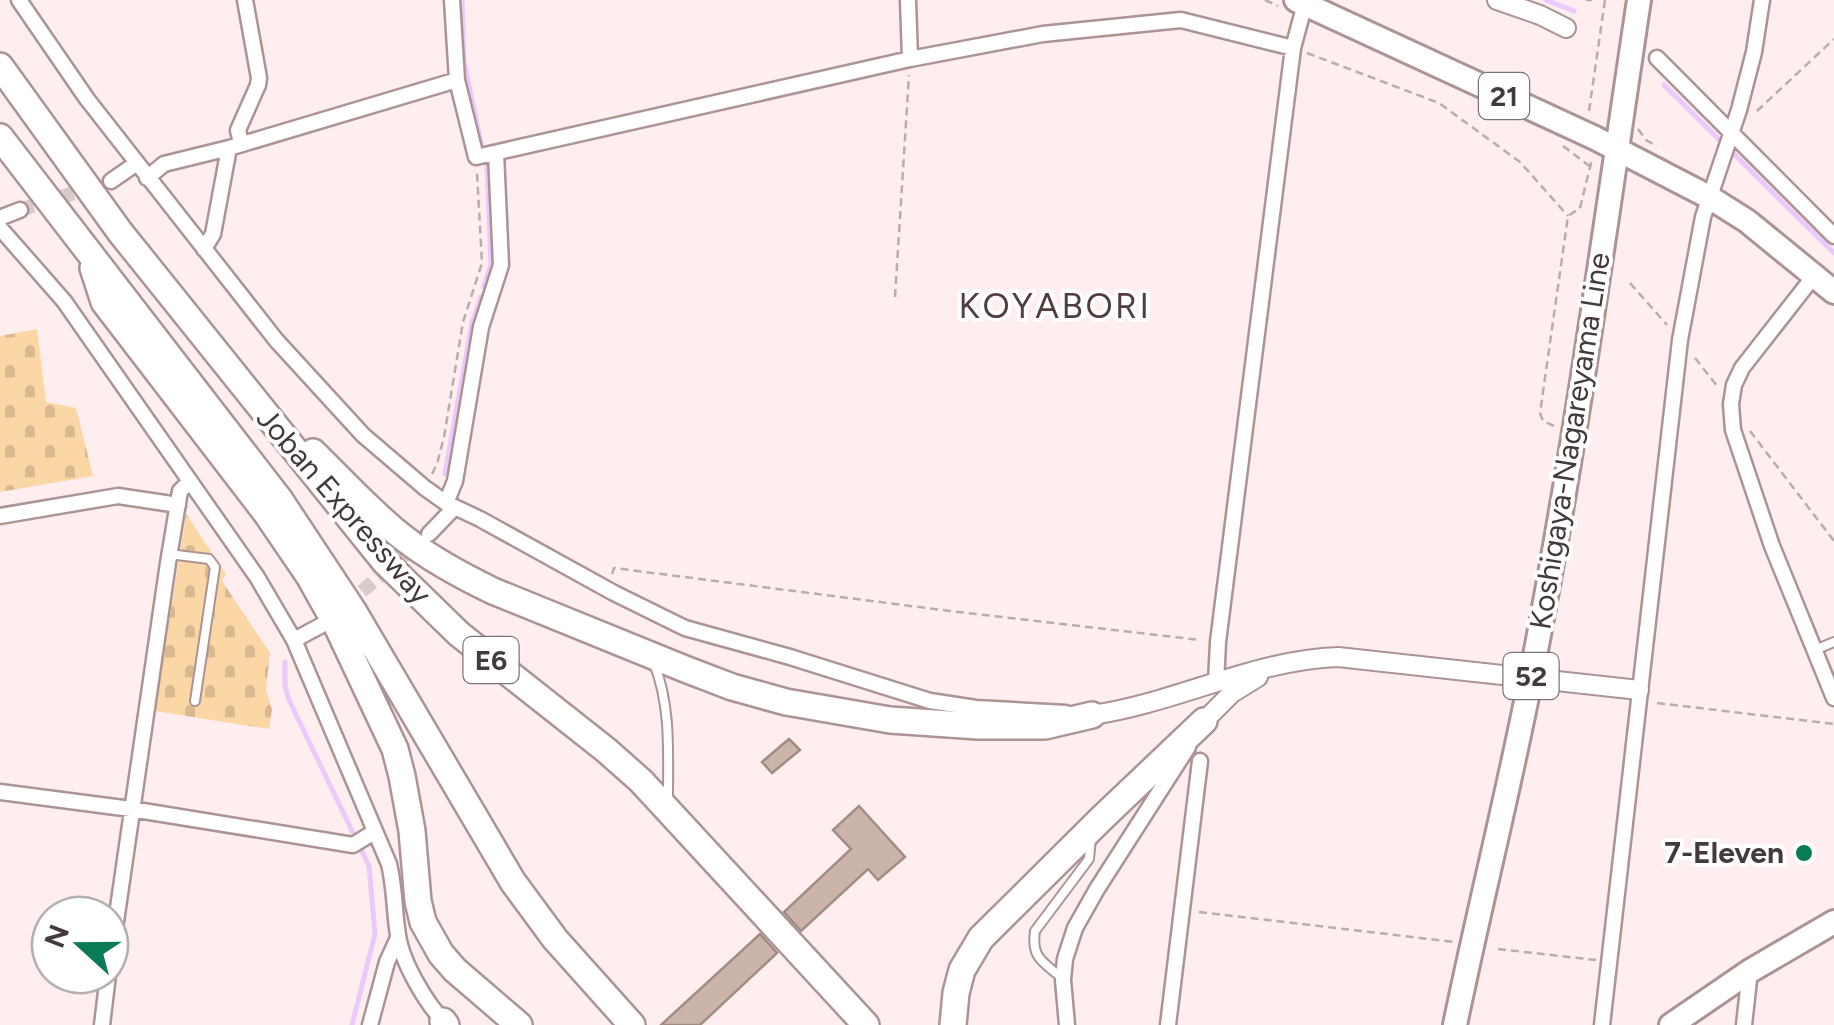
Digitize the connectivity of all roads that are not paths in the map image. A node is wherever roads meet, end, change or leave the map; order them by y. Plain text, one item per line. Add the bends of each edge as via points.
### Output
1 (19, 0) edge
2 (245, 0) edge
3 (452, 0) edge
4 (908, 0) edge
5 (1639, 0) edge
6 (1762, 0) edge
7 (1302, 1) edge
8 (1506, 2) edge
9 (1566, 28) dead end
10 (1293, 48) junction
11 (1657, 58) dead end
12 (910, 59) junction
13 (0, 66) edge
14 (457, 80) junction
15 (1731, 132) junction
16 (0, 137) edge
17 (235, 146) junction
18 (1616, 149) junction
19 (496, 153) junction
20 (137, 163) junction
21 (148, 178) junction
22 (110, 181) tunnel mouth
23 (1709, 197) junction
24 (20, 210) tunnel mouth
25 (1, 222) edge
26 (1834, 236) edge
27 (204, 249) junction
28 (88, 253) junction
29 (1814, 276) junction
30 (1834, 292) edge
31 (224, 364) junction
32 (190, 481) junction
33 (178, 505) junction
34 (450, 505) junction
35 (0, 516) edge
36 (429, 534) tunnel mouth
37 (169, 554) junction
38 (322, 626) dead end
39 (294, 640) junction
40 (1834, 642) edge
41 (1815, 650) junction
42 (645, 652) junction
43 (1280, 664) junction
44 (1531, 677) junction
45 (1216, 683) junction
46 (1639, 695) junction
47 (1834, 698) edge
48 (196, 701) dead end
49 (1092, 715) junction
50 (1204, 722) junction
51 (1200, 762) dead end
52 (0, 792) edge
53 (131, 809) junction
54 (668, 810) junction
55 (1092, 828) junction
56 (374, 832) junction
57 (119, 895) edge
58 (1834, 922) edge
59 (398, 938) junction
60 (1750, 971) junction
61 (1063, 980) junction
62 (106, 995) edge
63 (446, 1024) edge
64 (102, 1025) edge
65 (370, 1025) edge
66 (519, 1025) edge
67 (632, 1025) edge
68 (866, 1025) edge
69 (953, 1025) edge
70 (1067, 1025) edge
71 (1168, 1025) edge
72 (1456, 1025) edge
73 (1602, 1025) edge
74 (1671, 1025) edge
75 (1744, 1025) edge

1 - 20 street
2 - 17 street via 258,85
3 - 14 street
4 - 12 street
5 - 18 main road, 52
6 - 15 street
7 - 10 street
7 - 18 main road, 21
8 - 9 street
10 - 12 street via 1181,20 1043,34
10 - 45 street
11 - 15 street
12 - 19 street
13 - 31 highway, Joban Expressway / E6
14 - 17 street
14 - 19 street via 476,157
15 - 23 street
15 - 26 street
16 - 28 highway, Joban Expressway
17 - 21 street via 164,164
17 - 27 street
18 - 23 main road, 21
18 - 44 main road, Koshigaya-Nagareyama Line / 52 via 1576,429
19 - 34 street via 501,264 481,327
20 - 21 street
20 - 22 street
21 - 27 street
23 - 29 main road, 21
23 - 46 street via 1680,340
24 - 25 street
25 - 32 street
27 - 34 street via 363,435
28 - 66 highway via 104,302 266,513 338,626 402,776 424,922 455,970
28 - 67 highway, Joban Expressway via 302,532 532,911
29 - 30 main road, 21
29 - 41 street via 1742,368 1731,409 1772,546
31 - 42 highway via 406,540 493,591
31 - 54 highway, Joban Expressway / E6 via 417,596 606,750
32 - 33 street
32 - 39 street
33 - 35 street via 118,496
33 - 37 street
34 - 36 street
34 - 49 street via 685,628 930,701
37 - 48 lane via 209,559 216,568
37 - 53 street
38 - 39 street
39 - 56 street
40 - 41 lane
41 - 47 street
42 - 49 highway via 761,696 890,720 1045,726
42 - 54 lane via 668,715
43 - 44 street via 1338,656
43 - 45 street
43 - 50 street via 1232,694
44 - 46 street
44 - 72 main road, Koshigaya-Nagareyama Line / 52
45 - 49 street
46 - 73 street
50 - 55 highway
50 - 61 street via 1075,928
51 - 71 street
52 - 53 street
53 - 56 street via 353,845
53 - 57 street
54 - 68 highway, Joban Expressway / E6
55 - 61 lane via 1090,859 1035,931 1038,958
55 - 69 highway via 981,938 962,970
56 - 59 street via 389,864
58 - 60 main road
59 - 63 street via 407,965
59 - 65 street
60 - 74 main road
60 - 75 street
61 - 70 street
62 - 64 street

